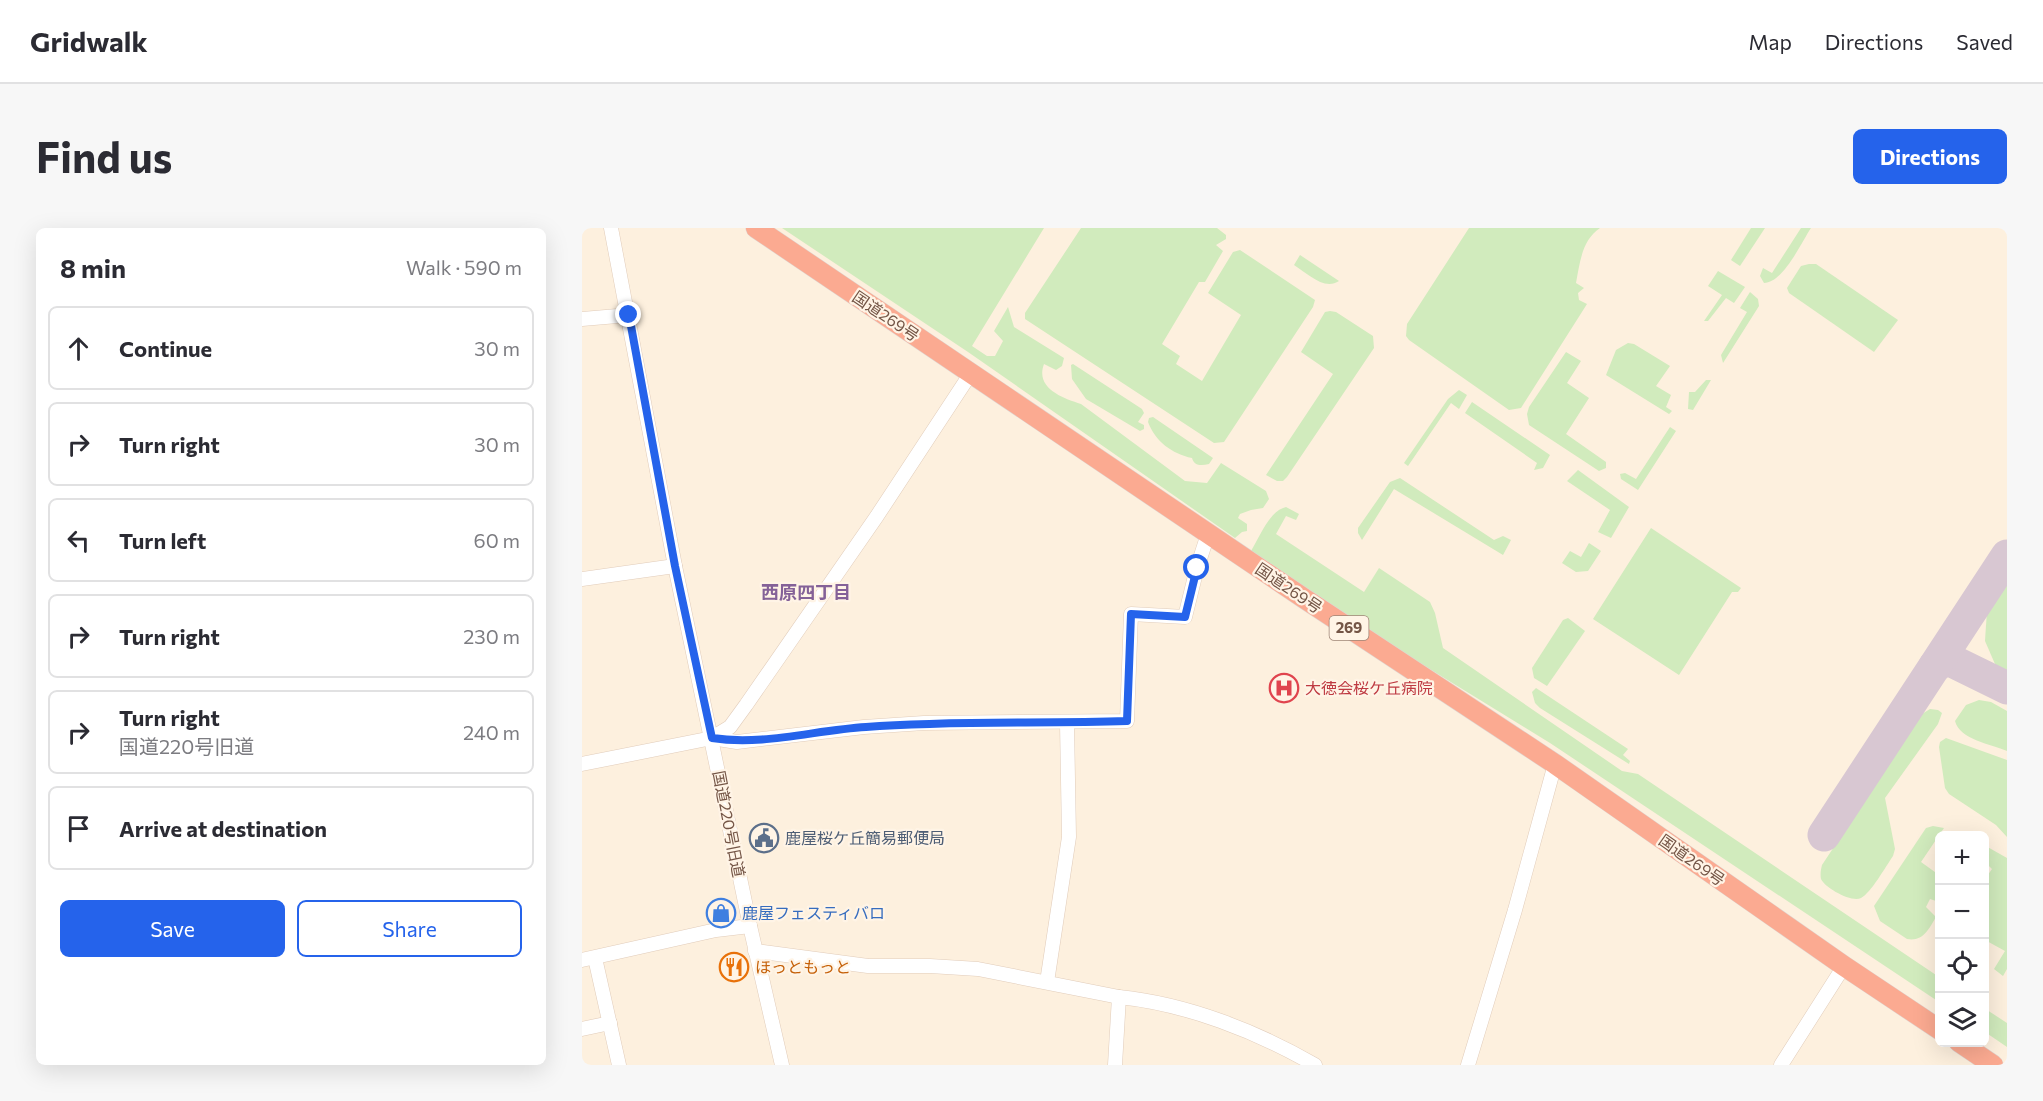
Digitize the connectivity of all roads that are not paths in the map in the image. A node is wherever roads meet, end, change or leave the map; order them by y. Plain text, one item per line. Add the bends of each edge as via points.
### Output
1 (612, 228) edge
2 (756, 228) edge
3 (629, 315) junction
4 (582, 319) edge
5 (971, 373) junction
6 (1208, 534) junction
7 (675, 566) junction
8 (582, 579) edge
9 (1067, 723) junction
10 (712, 738) junction
11 (582, 764) edge
12 (1555, 764) junction
13 (750, 926) junction
14 (755, 951) junction
15 (588, 959) edge
16 (1844, 966) junction
17 (1047, 982) junction
18 (1119, 997) junction
19 (610, 1023) junction
20 (1935, 1026) edge
21 (582, 1029) edge
22 (1966, 1047) edge
23 (620, 1065) edge
24 (782, 1065) edge
25 (1115, 1065) edge
26 (1315, 1065) edge
27 (1468, 1065) edge
28 (1781, 1065) edge
29 (1993, 1065) edge

1 - 3 street, 国道220号旧道
2 - 5 highway, 国道269号 / 269
3 - 4 street
3 - 7 street, 国道220号旧道
5 - 6 highway, 国道269号 / 269
5 - 10 street via 746,705 730,727
6 - 9 street via 1185,617 1131,614 1127,721
6 - 12 highway, 国道269号 / 269
7 - 8 street
7 - 10 street, 国道220号旧道
9 - 10 street via 924,723 737,742
9 - 17 street via 1070,837
10 - 11 street
10 - 13 street, 国道220号旧道
12 - 16 highway, 国道269号 / 269
12 - 27 street
13 - 14 street, 国道220号旧道
13 - 15 street
14 - 17 street via 868,966 978,969
14 - 24 street, 国道220号旧道
15 - 19 street
16 - 20 highway, 国道269号 / 269
16 - 28 street
17 - 18 street
18 - 25 street
18 - 26 street via 1190,1011 1240,1028
19 - 21 street
19 - 23 street
22 - 29 highway

